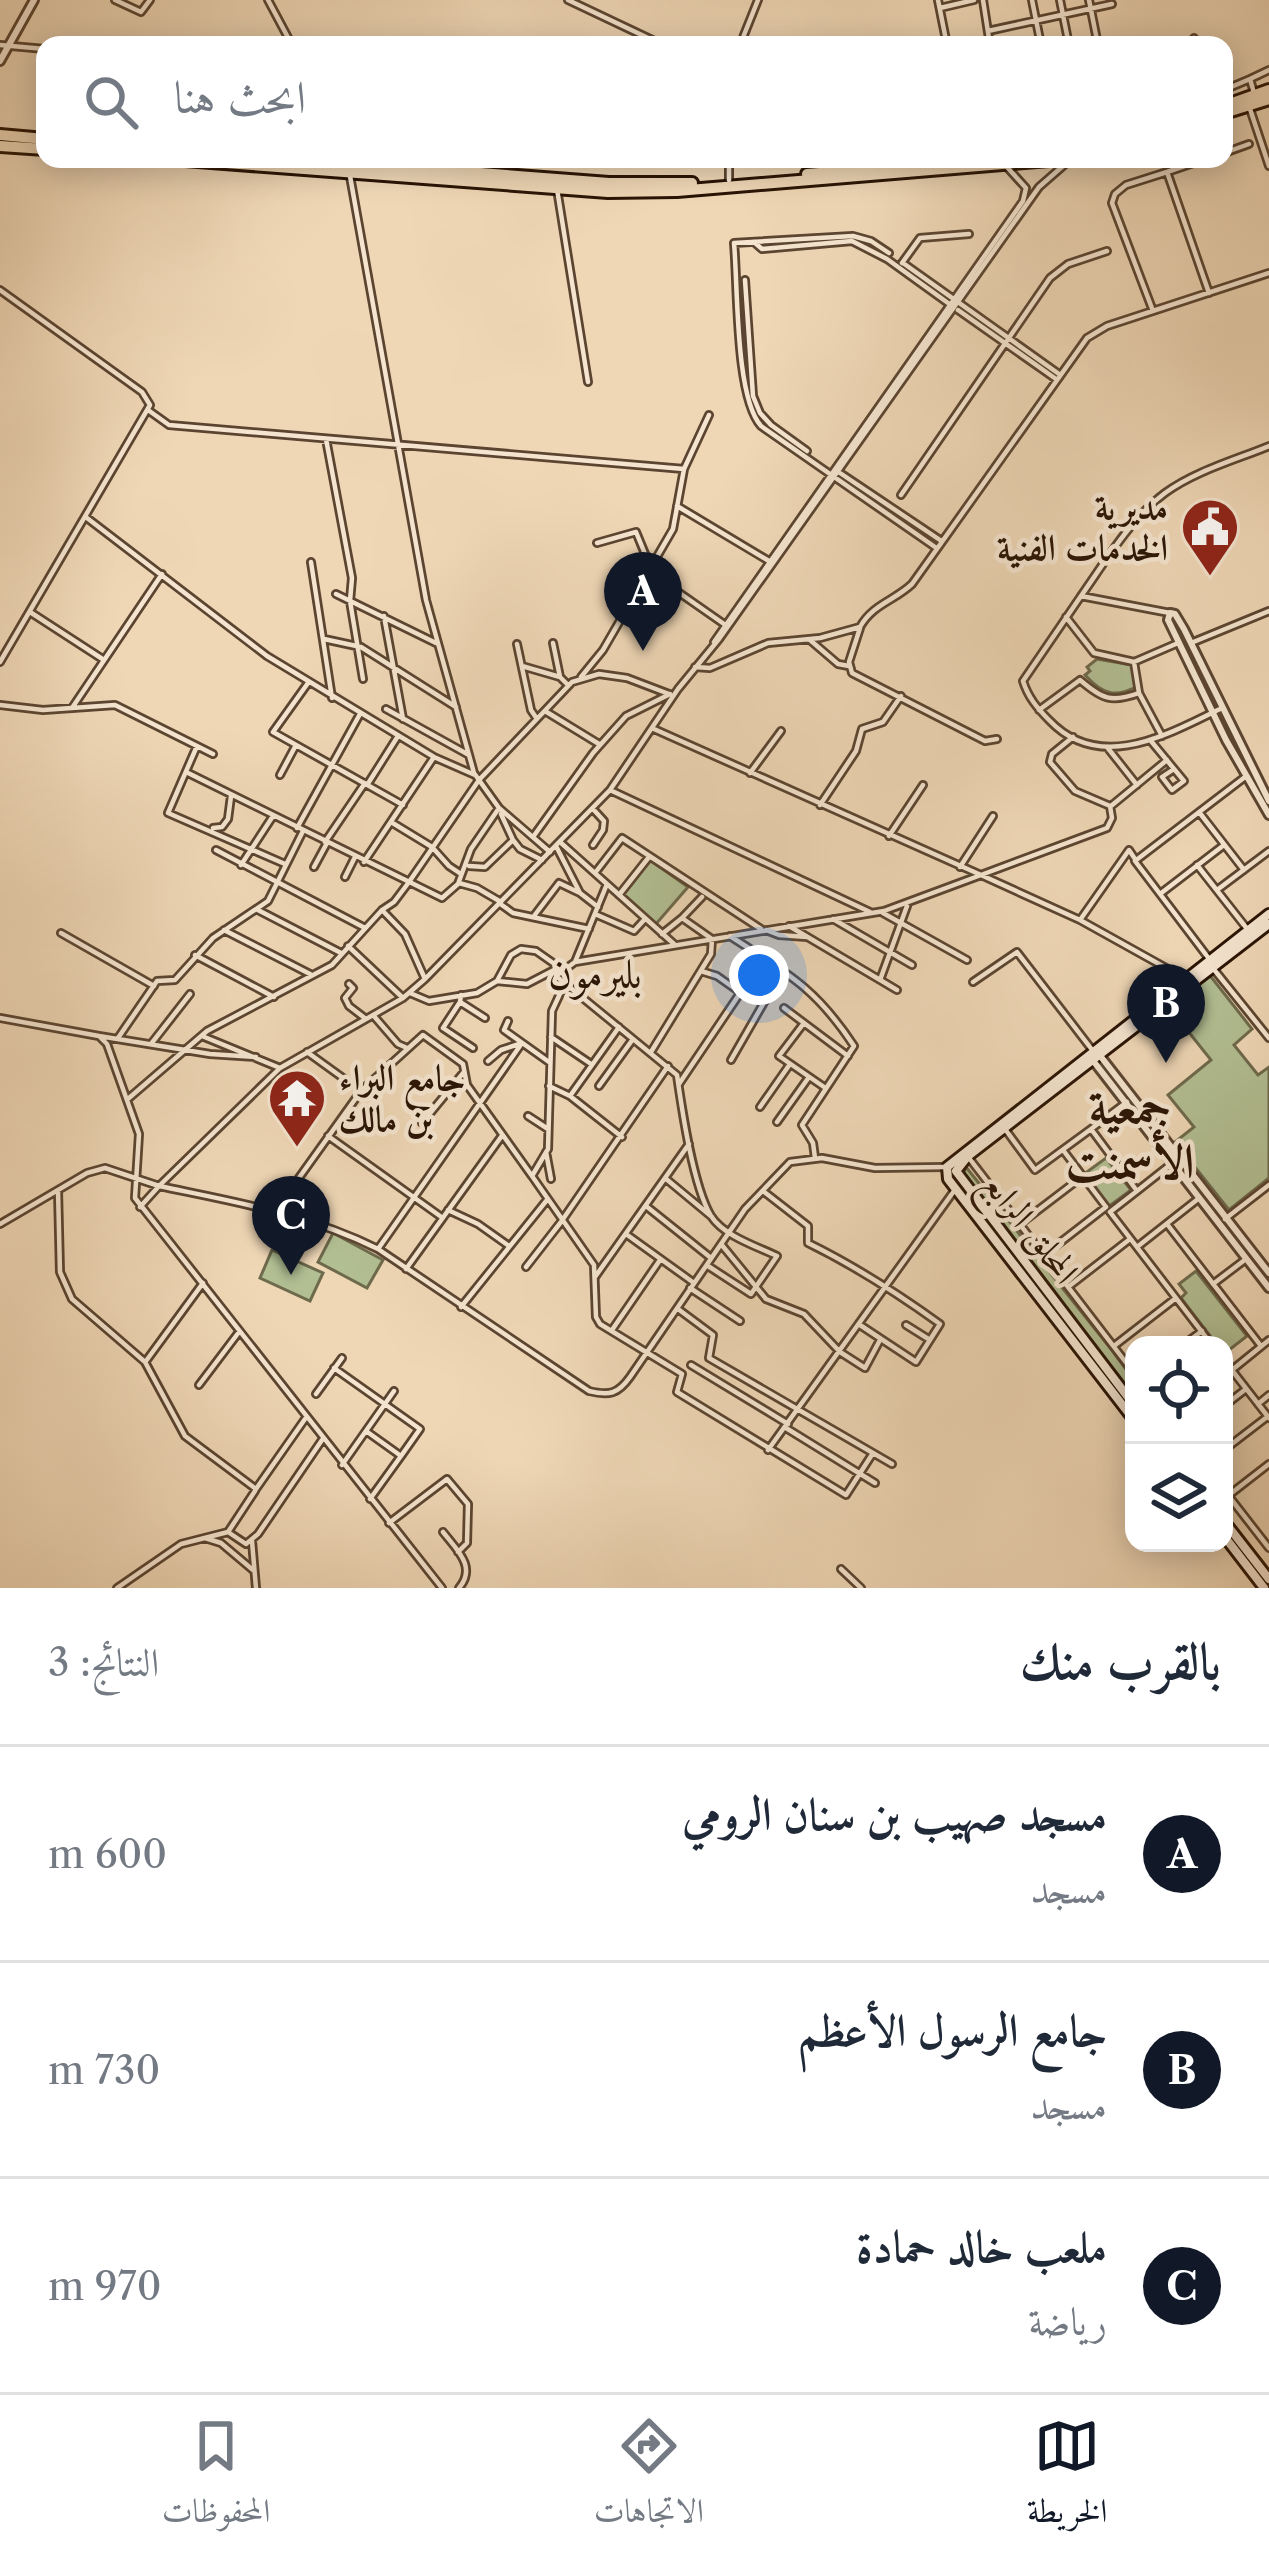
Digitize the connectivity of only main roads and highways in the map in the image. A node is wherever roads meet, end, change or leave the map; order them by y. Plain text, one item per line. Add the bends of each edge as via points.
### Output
1 (1269, 95) edge
2 (1233, 106) edge
3 (0, 135) edge
4 (36, 138) edge
5 (0, 146) edge
6 (36, 148) edge
7 (372, 168) edge
8 (392, 168) edge
9 (907, 168) edge
10 (929, 168) edge
11 (867, 173) junction
12 (1269, 914) edge
13 (1269, 924) edge
14 (1211, 963) junction
15 (1094, 1054) junction
16 (951, 1169) junction
17 (985, 1220) junction
18 (1125, 1394) edge
19 (1125, 1408) edge
20 (1233, 1532) edge
21 (1233, 1544) edge
22 (1262, 1569) edge
23 (1269, 1579) edge
24 (1264, 1588) edge

1 - 2 highway
3 - 4 highway
5 - 6 highway
7 - 11 highway via 557,189 677,191
8 - 11 highway via 609,184
9 - 11 highway
10 - 11 highway
12 - 14 main road
13 - 14 main road
14 - 15 main road, المحلق الرابع
14 - 15 main road
15 - 16 main road
15 - 16 main road, المحلق الرابع
16 - 17 main road, المحلق الرابع
16 - 17 main road, المحلق الرابع via 947,1179
17 - 18 main road, المحلق الرابع
17 - 19 main road, المحلق الرابع
20 - 22 main road
21 - 22 main road
22 - 23 main road
22 - 24 main road

